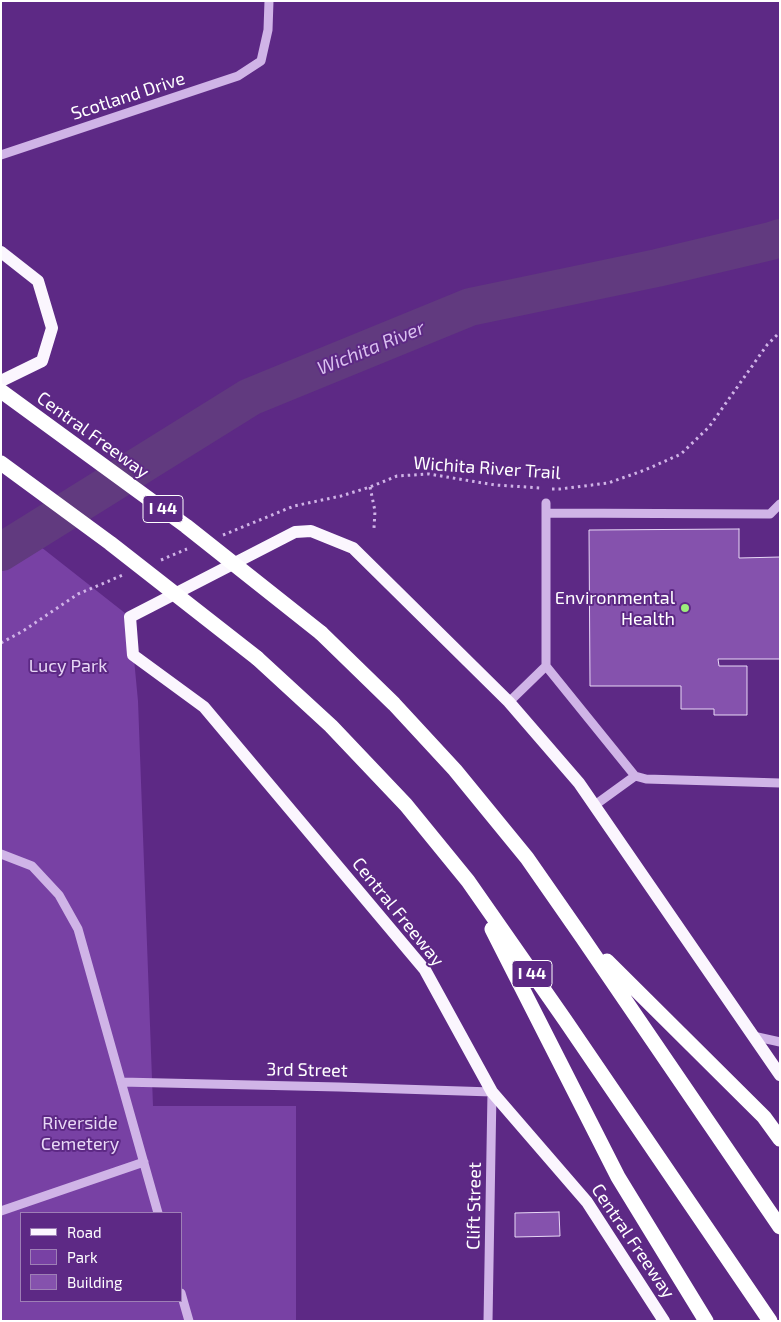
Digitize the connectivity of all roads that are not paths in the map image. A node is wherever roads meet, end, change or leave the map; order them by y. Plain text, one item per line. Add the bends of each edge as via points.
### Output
1 (269, 1) edge
2 (1, 155) edge
3 (1, 252) edge
4 (1, 380) edge
5 (1, 391) edge
6 (1, 463) edge
7 (546, 503) dead end
8 (780, 504) edge
9 (546, 513) junction
10 (546, 666) junction
11 (509, 702) junction
12 (635, 776) junction
13 (780, 783) edge
14 (595, 805) junction
15 (1, 854) edge
16 (468, 881) junction
17 (582, 937) junction
18 (753, 1036) junction
19 (780, 1042) edge
20 (780, 1075) edge
21 (121, 1082) junction
22 (492, 1092) junction
23 (780, 1139) edge
24 (144, 1162) junction
25 (1, 1210) edge
26 (158, 1212) edge
27 (780, 1227) edge
28 (182, 1297) edge
29 (189, 1321) edge
30 (488, 1321) edge
31 (664, 1321) edge
32 (706, 1321) edge
33 (770, 1321) edge

1 - 2 street, Scotland Drive via 268,30 261,61 238,76
3 - 4 main road, Central Freeway via 38,281 52,328 42,361
5 - 17 highway, Central Freeway / I 44, bridge via 186,526 321,633 394,704 454,770 527,858
6 - 16 highway, I 44, bridge via 257,658 331,726 406,806
7 - 9 street
8 - 9 street via 770,514
9 - 10 street
10 - 11 street
10 - 12 street
11 - 14 main road, Central Freeway
11 - 22 main road, Central Freeway via 353,548 311,531 295,532 130,617 133,655 204,707 425,970
12 - 13 street
12 - 14 street
14 - 18 main road, Central Freeway
15 - 21 street via 32,866 59,895 78,929
16 - 32 highway via 618,1177
16 - 33 highway, I 44
17 - 23 highway via 764,1117
17 - 27 highway, Central Freeway / I 44
18 - 19 street
18 - 20 main road, Central Freeway
21 - 22 street, 3rd Street
21 - 24 street
22 - 30 street, Clift Street
22 - 31 main road, Central Freeway via 587,1202
24 - 25 street
24 - 26 street
28 - 29 street

